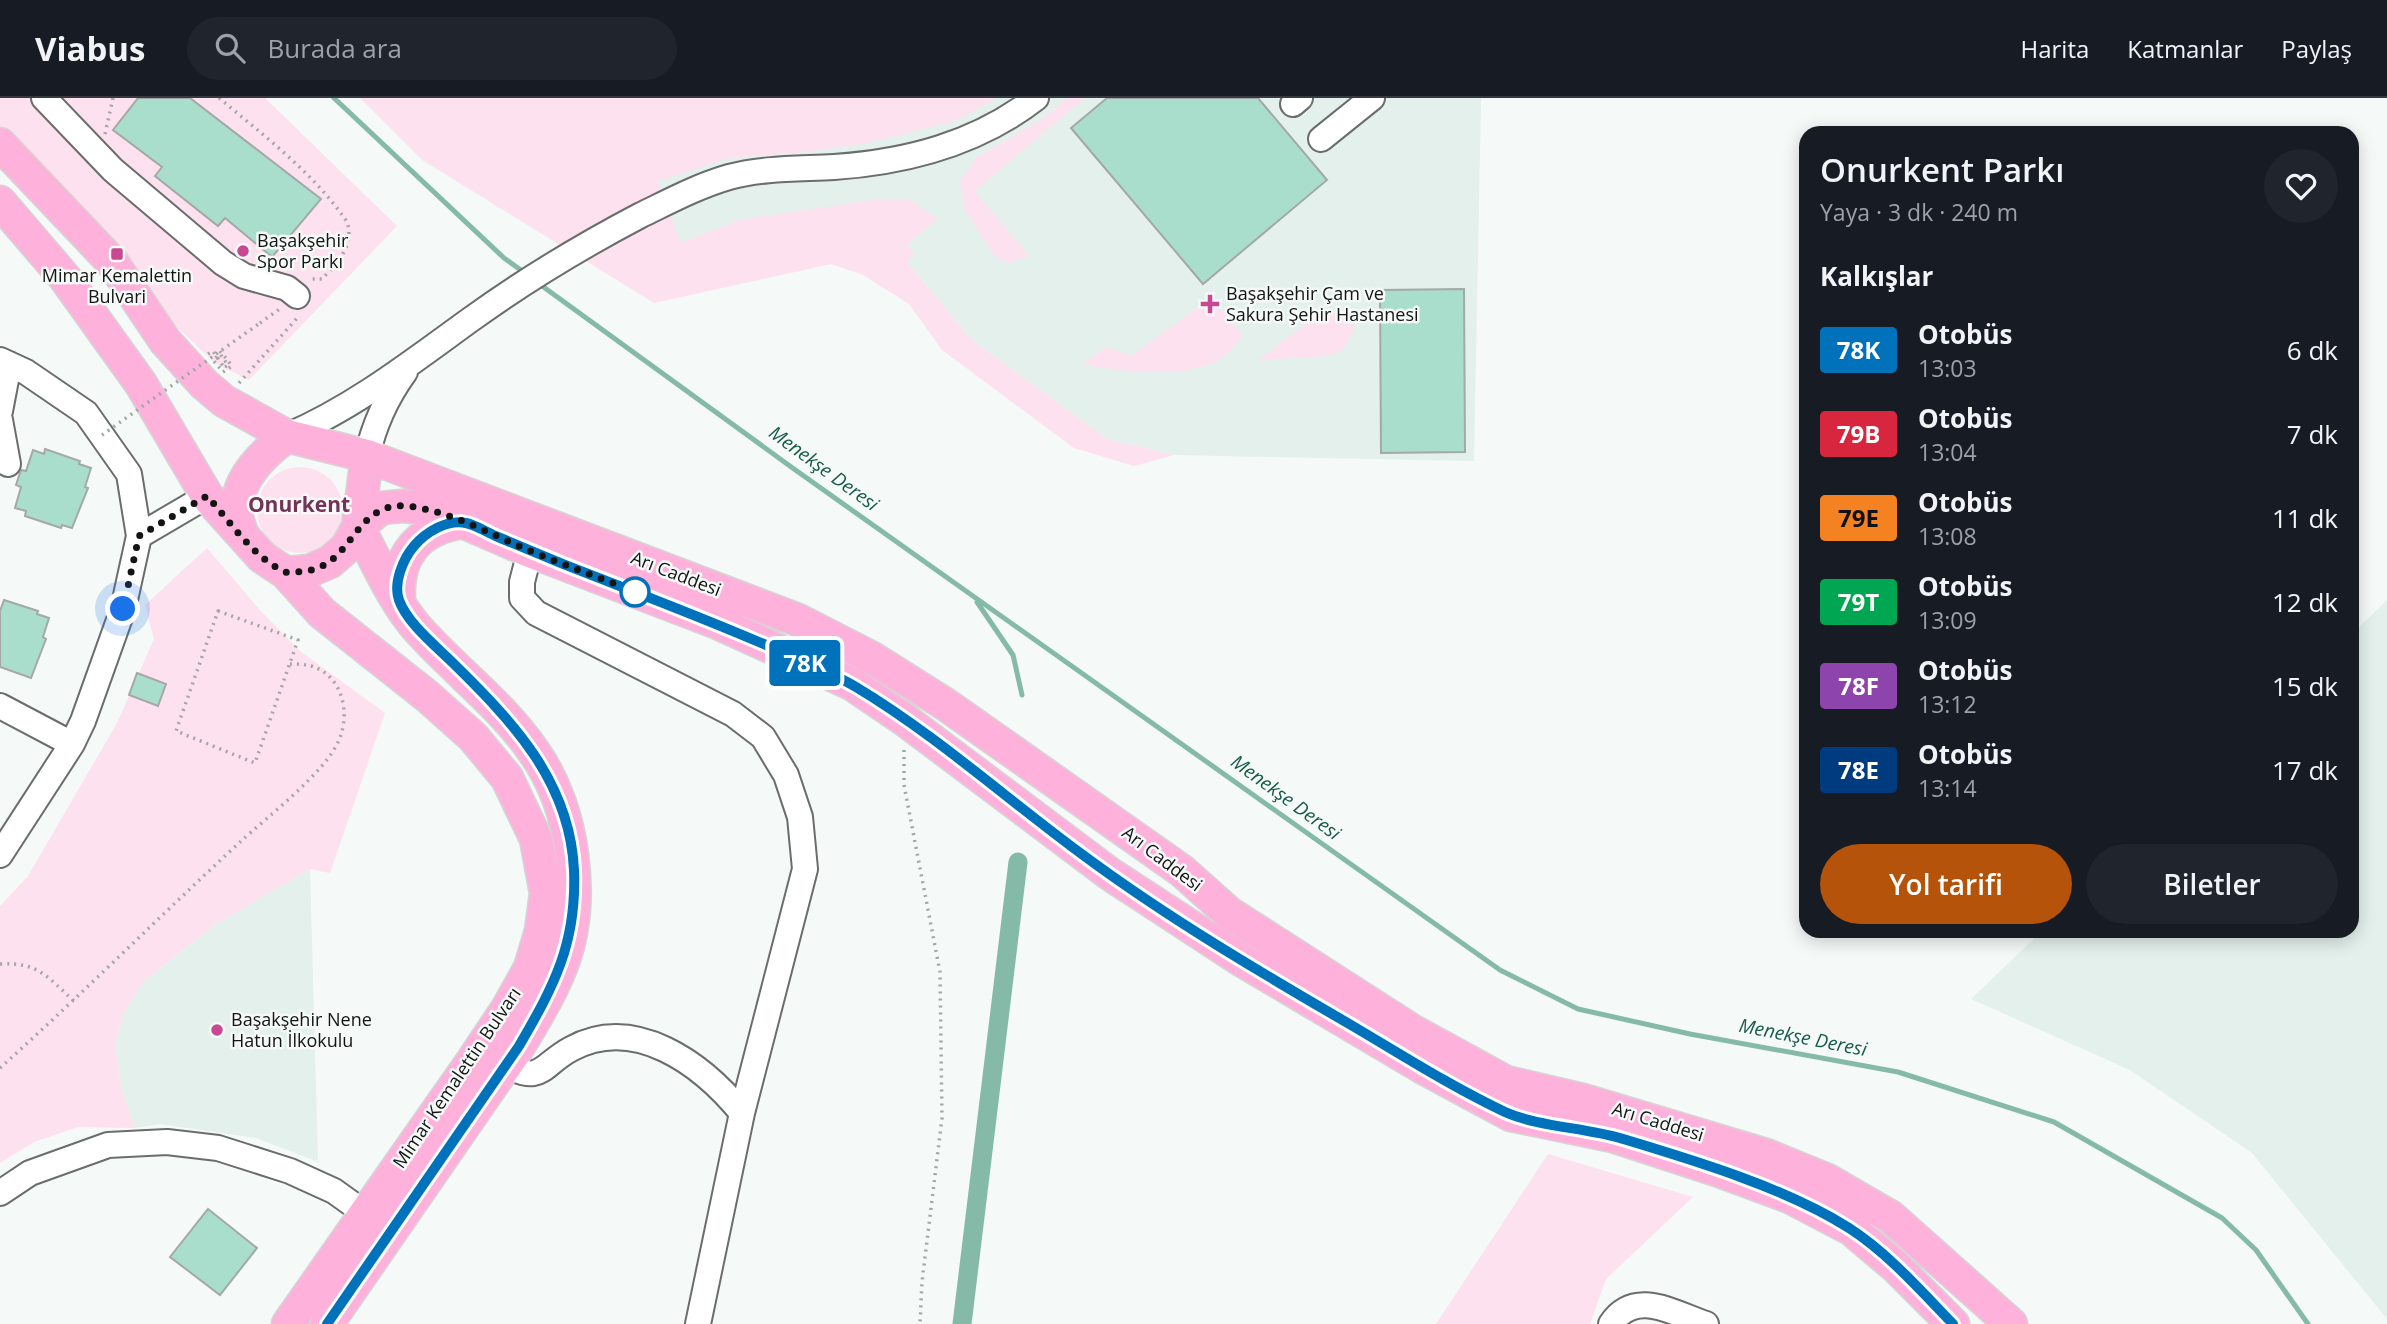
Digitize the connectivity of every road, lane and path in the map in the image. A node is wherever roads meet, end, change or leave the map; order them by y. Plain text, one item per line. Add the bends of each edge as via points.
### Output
1 (44, 98) edge
2 (113, 98) edge
3 (219, 98) edge
4 (1036, 98) edge
5 (1372, 98) edge
6 (105, 135) dead end
7 (1321, 139) dead end
8 (0, 144) edge
9 (0, 202) edge
10 (302, 296) junction
11 (260, 323) dead end
12 (220, 351) junction
13 (4, 362) edge
14 (412, 363) junction
15 (225, 367) dead end
16 (224, 401) junction
17 (0, 411) edge
18 (0, 420) edge
19 (102, 435) junction
20 (287, 436) junction
21 (367, 456) junction
22 (8, 464) dead end
23 (207, 496) junction
24 (463, 522) junction
25 (358, 527) junction
26 (139, 536) junction
27 (243, 536) junction
28 (530, 551) junction
29 (286, 573) junction
30 (399, 600) junction
31 (289, 664) junction
32 (0, 706) edge
33 (905, 720) junction
34 (72, 744) junction
35 (0, 855) edge
36 (0, 964) edge
37 (74, 1001) junction
38 (506, 1065) junction
39 (0, 1068) edge
40 (742, 1113) junction
41 (0, 1193) edge
42 (366, 1214) junction
43 (333, 1320) edge
44 (288, 1324) edge
45 (698, 1324) edge
46 (920, 1324) edge
47 (1611, 1324) edge
48 (1706, 1324) edge
49 (1952, 1324) edge
50 (2011, 1324) edge

1 - 10 street via 113,170 223,263 244,276
2 - 6 path
3 - 10 path via 320,188 347,222 347,247
4 - 14 street via 988,130 924,154 882,163 730,177 684,193 550,266
5 - 7 street
8 - 16 main road via 112,262 164,341
9 - 23 main road via 65,278 141,384
10 - 16 path
11 - 12 path, bridge
12 - 15 path, bridge via 232,366 223,372 213,360 220,354 228,365
12 - 19 path, bridge
13 - 17 street
13 - 19 street via 86,413
14 - 20 street via 334,413
14 - 21 street via 390,393 373,429
16 - 20 main road
18 - 22 street
19 - 26 street via 129,474
20 - 21 main road, Arı Caddesi
20 - 27 main road via 262,455 245,480 237,515
21 - 25 main road
21 - 50 main road, Arı Caddesi via 798,620 860,652 945,704 1182,871 1229,912 1411,1030 1506,1082 1583,1100 1754,1152 1827,1180 1891,1217
23 - 26 street
23 - 27 main road
24 - 25 main road, Arı Caddesi via 424,508 402,506 381,508
24 - 28 main road, Arı Caddesi
24 - 30 main road via 443,525 410,550 398,582
25 - 29 main road via 347,547 330,562 309,571
25 - 30 main road
26 - 34 street via 123,609
27 - 29 main road via 262,557
28 - 33 main road, Arı Caddesi via 718,623 852,684
28 - 40 street via 522,598 536,613 733,714 763,737 786,775 800,817 805,869
29 - 42 main road, Mimar Kemalettin Bulvarı via 322,612 473,737 507,778 536,839 545,893 541,931 530,968 473,1060
30 - 38 main road via 416,627 494,704 535,753 567,829 574,865 569,941 544,1005
31 - 31 path via 255,762 176,730 218,611 298,640
31 - 37 path via 311,666 330,676 345,712 339,740 284,803
32 - 34 street
33 - 46 path via 904,785 940,972 942,1118
33 - 49 main road, Arı Caddesi via 1110,874 1243,961 1422,1067 1511,1115 1613,1136 1790,1197 1851,1229
34 - 35 street
36 - 37 path via 26,964 42,972
37 - 39 path
38 - 40 street via 523,1074 536,1074 572,1048 614,1035 643,1040 677,1055 723,1089
38 - 43 main road
40 - 45 street
41 - 42 street via 30,1172 108,1145 167,1142 218,1148 290,1171 334,1191
42 - 44 main road, Mimar Kemalettin Bulvarı
47 - 48 street via 1623,1311 1644,1304

